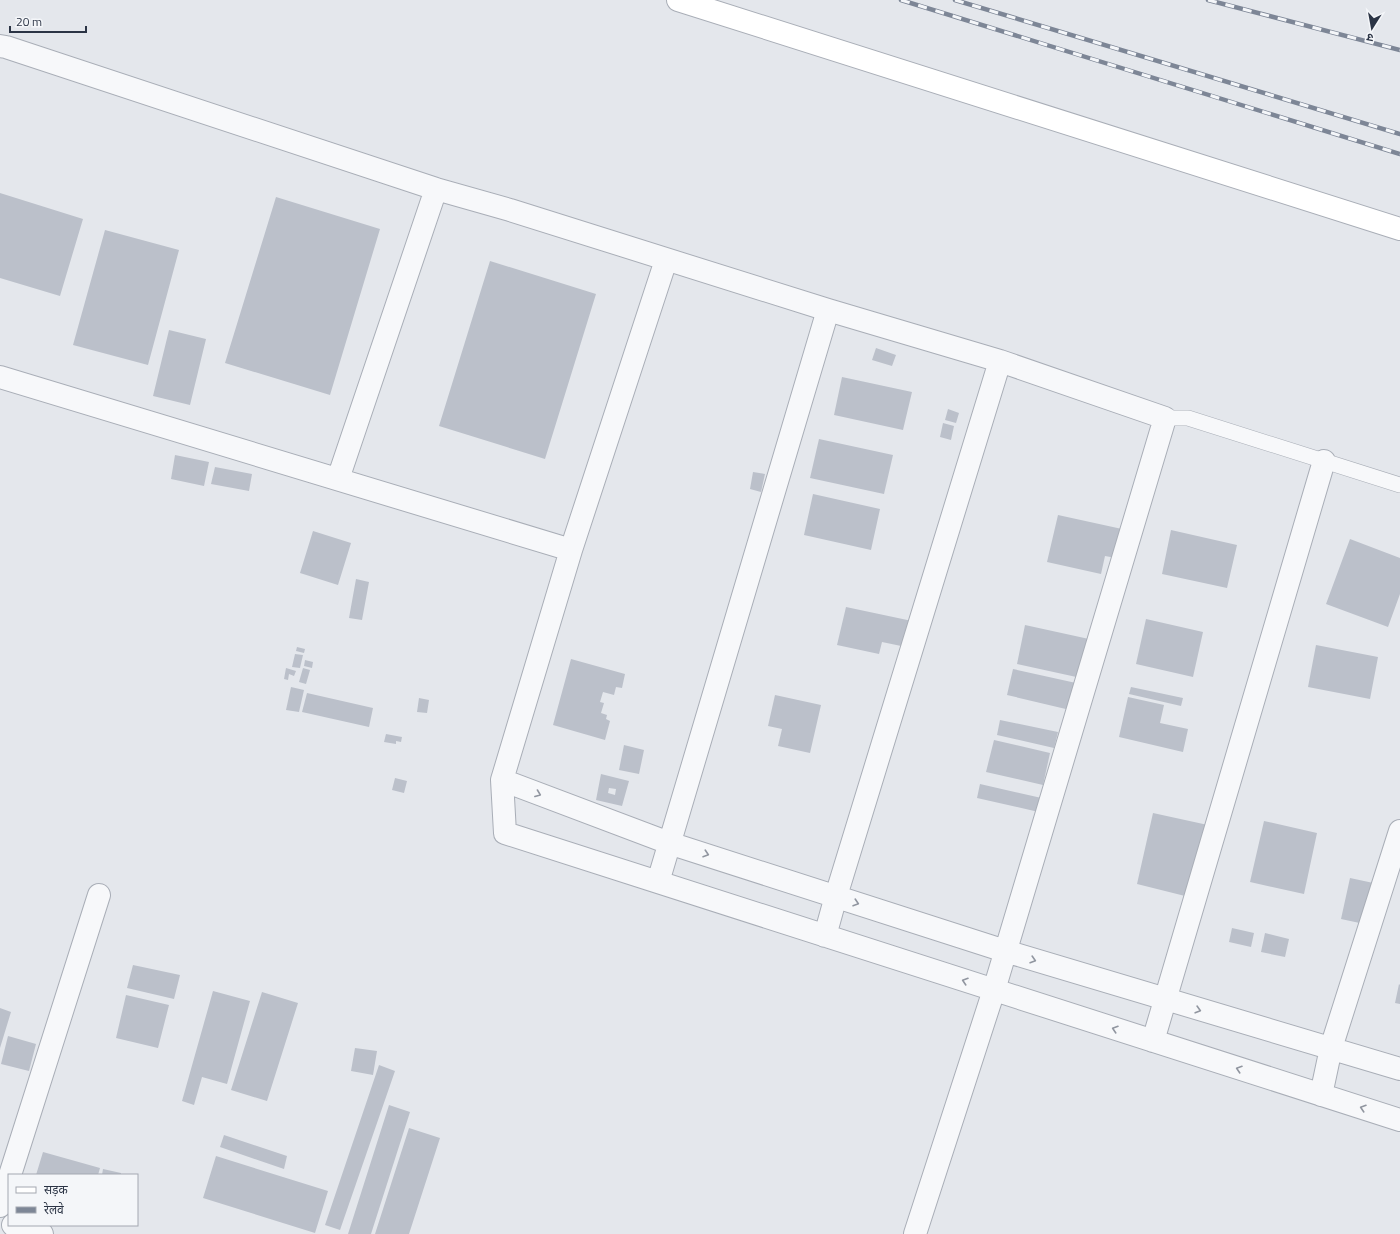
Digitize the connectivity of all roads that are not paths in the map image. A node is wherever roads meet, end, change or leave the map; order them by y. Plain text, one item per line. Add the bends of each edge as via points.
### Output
1 (678, 0) edge
2 (0, 46) edge
3 (436, 189) junction
4 (1400, 229) edge
5 (666, 260) junction
6 (828, 310) junction
7 (1000, 361) junction
8 (0, 377) edge
9 (1165, 418) junction
10 (1324, 461) junction
11 (338, 479) junction
12 (1400, 485) edge
13 (571, 550) junction
14 (502, 780) junction
15 (1400, 831) edge
16 (669, 842) junction
17 (658, 882) junction
18 (99, 895) dead end
19 (836, 896) junction
20 (825, 936) junction
21 (1005, 951) junction
22 (994, 990) junction
23 (1165, 1000) junction
24 (1153, 1041) junction
25 (1331, 1048) junction
26 (1400, 1069) edge
27 (1321, 1095) junction
28 (1400, 1120) edge
29 (10, 1174) edge
30 (8, 1181) edge
31 (0, 1206) edge
32 (16, 1226) edge
33 (42, 1234) edge
34 (915, 1234) edge

1 - 4 street
2 - 3 street via 284,137
3 - 5 street
3 - 11 street
5 - 6 street
5 - 13 street
6 - 7 street
6 - 16 street
7 - 9 street
7 - 19 street
8 - 11 street
9 - 10 lane via 1188,418
9 - 21 street
10 - 12 lane
10 - 23 street
11 - 13 street
13 - 14 street
14 -> 16 street
14 - 17 street via 505,833
15 - 25 street
16 - 17 street
16 -> 19 street
17 - 20 street
18 - 29 street
19 - 20 street
19 -> 21 street
22 -> 20 street
21 - 22 street
21 -> 23 street
24 -> 22 street
22 - 34 street
23 - 24 street
23 -> 25 street
27 -> 24 street
25 - 26 street
25 - 27 street
28 -> 27 street
30 - 31 street
32 - 33 street

